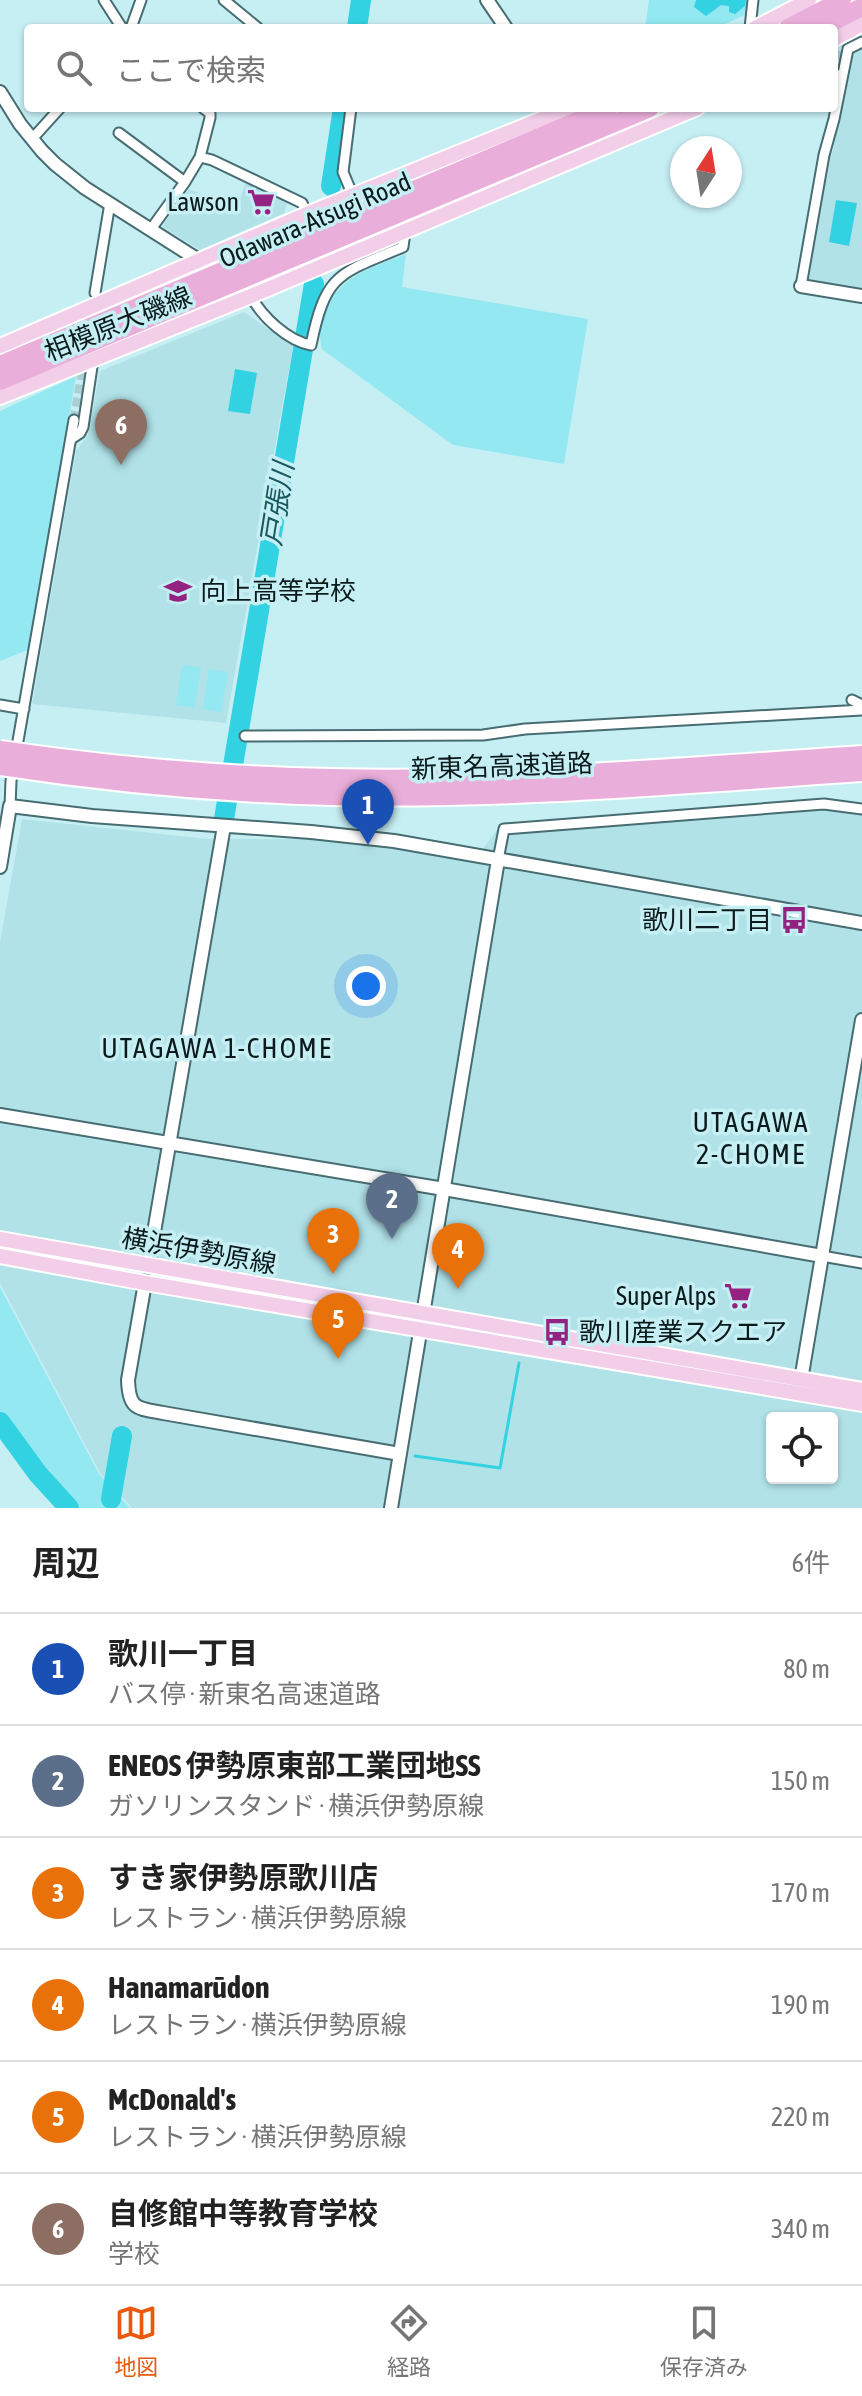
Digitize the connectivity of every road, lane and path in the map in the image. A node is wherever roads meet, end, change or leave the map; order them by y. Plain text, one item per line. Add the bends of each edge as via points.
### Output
1 (104, 0) edge
2 (141, 0) edge
3 (224, 0) edge
4 (487, 0) edge
5 (753, 0) edge
6 (809, 0) edge
7 (842, 0) edge
8 (862, 7) edge
9 (119, 24) edge
10 (132, 24) edge
11 (253, 24) edge
12 (503, 24) edge
13 (752, 24) edge
14 (760, 24) edge
15 (796, 24) edge
16 (862, 24) edge
17 (838, 29) edge
18 (838, 33) edge
19 (838, 41) edge
20 (862, 42) edge
21 (848, 49) junction
22 (0, 92) edge
23 (838, 99) edge
24 (56, 112) edge
25 (209, 112) edge
26 (350, 112) edge
27 (553, 112) edge
28 (599, 112) edge
29 (640, 112) edge
30 (688, 112) edge
31 (829, 112) edge
32 (835, 112) edge
33 (834, 119) junction
34 (119, 133) dead end
35 (32, 139) junction
36 (200, 157) junction
37 (185, 182) junction
38 (353, 196) junction
39 (110, 203) junction
40 (307, 214) junction
41 (151, 229) junction
42 (405, 232) junction
43 (200, 261) junction
44 (801, 286) joint
45 (95, 293) dead end
46 (251, 296) junction
47 (862, 296) edge
48 (0, 346) edge
49 (93, 360) junction
50 (0, 365) edge
51 (0, 381) edge
52 (0, 397) edge
53 (74, 420) tunnel mouth
54 (71, 439) junction
55 (852, 700) dead end
56 (0, 705) edge
57 (862, 708) edge
58 (24, 709) junction
59 (245, 736) dead end
60 (0, 750) edge
61 (862, 755) edge
62 (0, 766) edge
63 (862, 772) edge
64 (10, 806) junction
65 (862, 809) edge
66 (224, 826) junction
67 (498, 860) junction
68 (0, 867) edge
69 (862, 923) edge
70 (862, 1020) edge
71 (0, 1115) edge
72 (168, 1143) junction
73 (444, 1189) junction
74 (0, 1239) edge
75 (0, 1256) edge
76 (822, 1256) junction
77 (862, 1263) edge
78 (148, 1267) junction
79 (145, 1283) junction
80 (424, 1314) junction
81 (421, 1330) junction
82 (801, 1380) junction
83 (862, 1390) edge
84 (862, 1404) edge
85 (400, 1454) junction
86 (391, 1508) edge

1 - 9 street
2 - 10 street
3 - 11 street
4 - 12 street
5 - 13 street
6 - 14 main road
7 - 15 highway
8 - 17 highway
16 - 18 main road
19 - 21 street
20 - 21 street
21 - 23 street
22 - 35 street
24 - 35 street
25 - 36 street
26 - 38 street via 343,172
27 - 38 main road, 相模原大磯線
28 - 50 highway, Odawara-Atsugi Road
29 - 51 highway, Odawara-Atsugi Road
30 - 42 main road, 相模原大磯線
31 - 33 street
32 - 33 street
33 - 44 street
34 - 37 street
35 - 39 street via 55,164
36 - 37 street
36 - 40 street via 302,203
37 - 41 street
38 - 40 main road, 相模原大磯線
39 - 41 street
39 - 45 street
40 - 43 main road, 相模原大磯線
41 - 43 street
42 - 46 main road, 相模原大磯線
42 - 46 street via 403,247 351,269 326,292 311,345 282,330
43 - 48 main road, 相模原大磯線
44 - 47 street
46 - 49 main road, 相模原大磯線
49 - 52 main road, 相模原大磯線
49 - 54 street via 83,427
53 - 54 street
54 - 58 street
55 - 57 street
56 - 58 street
57 - 59 street via 483,735
58 - 64 street
60 - 61 highway, 新東名高速道路, bridge via 149,768 332,778 555,774
62 - 63 highway, 新東名高速道路, bridge via 147,785 332,796 570,791
64 - 66 street
64 - 68 street
65 - 67 street via 824,804 504,829
66 - 67 street via 394,841
66 - 72 street
67 - 69 street
67 - 73 street
70 - 76 street
71 - 72 street
72 - 73 street
72 - 78 street
73 - 76 street
73 - 80 street
74 - 78 main road, 横浜伊勢原線
75 - 79 main road, 横浜伊勢原線
76 - 77 street
76 - 82 street
78 - 80 main road, 横浜伊勢原線
79 - 81 main road, 横浜伊勢原線
79 - 85 street via 128,1380 132,1405
80 - 81 street
80 - 82 main road, 横浜伊勢原線
81 - 84 main road, 横浜伊勢原線
81 - 85 street
82 - 83 main road, 横浜伊勢原線
85 - 86 street

